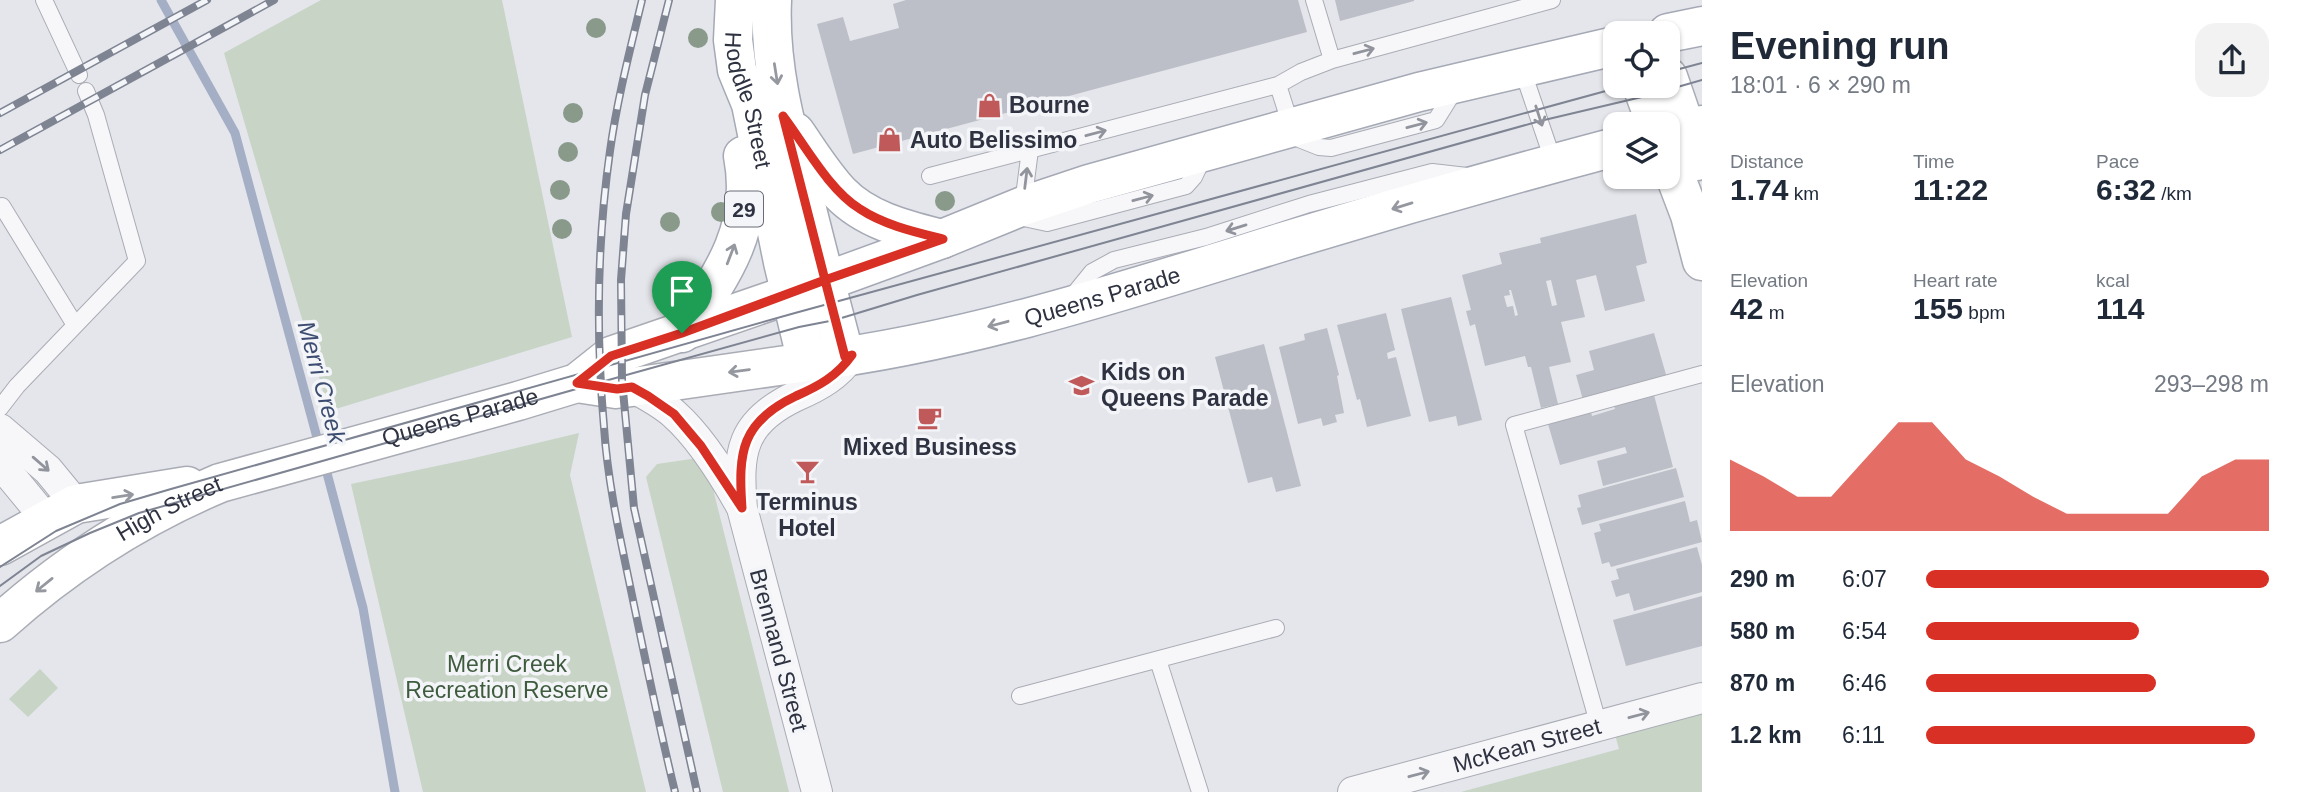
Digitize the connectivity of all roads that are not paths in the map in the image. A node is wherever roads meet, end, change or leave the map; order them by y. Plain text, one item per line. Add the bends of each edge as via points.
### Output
1 (44, 0) edge
2 (735, 0) edge
3 (772, 0) edge
4 (1314, 0) edge
5 (1552, 0) edge
6 (1702, 26) edge
7 (1680, 31) edge
8 (1603, 49) edge
9 (1332, 60) junction
10 (1522, 69) junction
11 (737, 70) junction
12 (79, 75) dead end
13 (1278, 85) junction
14 (86, 91) dead end
15 (783, 116) junction
16 (1284, 129) junction
17 (1680, 140) edge
18 (1030, 150) junction
19 (1603, 150) edge
20 (1680, 157) edge
21 (1554, 163) junction
22 (1702, 174) edge
23 (930, 176) dead end
24 (2, 206) dead end
25 (1014, 210) junction
26 (943, 239) junction
27 (1702, 261) edge
28 (825, 280) junction
29 (791, 294) junction
30 (75, 325) junction
31 (682, 333) junction
32 (849, 356) junction
33 (807, 362) junction
34 (1702, 374) edge
35 (577, 383) junction
36 (632, 387) junction
37 (0, 408) edge
38 (0, 429) edge
39 (0, 463) edge
40 (220, 483) joint
41 (175, 495) junction
42 (742, 508) junction
43 (61, 512) junction
44 (0, 546) edge
45 (90, 552) junction
46 (0, 622) edge
47 (1276, 628) dead end
48 (1158, 660) junction
49 (1020, 696) dead end
50 (1702, 698) edge
51 (1599, 726) junction
52 (817, 792) edge
53 (1200, 792) edge
54 (1353, 792) edge

1 - 12 lane
2 - 11 main road, Hoddle Street / 29
3 -> 15 main road, Hoddle Street via 771,32
4 - 9 lane
9 -> 5 lane
6 - 7 main road
8 - 10 main road, Queens Parade
9 - 13 lane
16 -> 10 main road, Queens Parade
10 -> 21 lane
11 - 29 main road, Hoddle Street via 751,104
31 -> 11 main road, 29 via 725,268 742,220 746,170 733,104
13 - 16 lane
18 -> 13 lane
14 - 30 lane via 137,261
15 - 26 main road via 837,190 860,209 907,230
15 - 28 main road, Hoddle Street
25 -> 16 main road, Queens Parade via 1088,184
17 - 22 main road
18 - 23 lane
25 -> 18 lane
19 - 21 main road, Queens Parade
20 - 27 main road
21 -> 32 main road, Queens Parade via 1271,231 1231,260 1064,307 936,340
24 - 30 lane
25 - 26 main road, Queens Parade
26 - 28 main road, Queens Parade
28 - 29 main road, Queens Parade
28 - 32 main road, Hoddle Street
29 - 31 main road, Queens Parade
29 - 33 main road, Hoddle Street
30 - 37 lane
31 - 35 main road, Queens Parade via 611,356
32 - 33 main road, Queens Parade
32 - 42 street, Brennand Street via 834,376 772,408 754,426 740,464
33 -> 36 main road, Queens Parade
34 - 51 lane via 1514,425
35 - 36 main road, Queens Parade
35 - 40 main road, Queens Parade
36 - 42 street, Brennand Street via 658,402 687,428
38 -> 43 street via 48,470
39 - 43 street
40 - 41 main road, High Street
43 -> 41 main road, High Street
41 - 45 main road, High Street
42 - 52 street, Brennand Street
43 - 44 main road, High Street
43 - 45 main road via 90,533
45 -> 46 main road, High Street
47 - 48 lane
48 - 49 lane
48 - 53 lane
51 -> 50 street, McKean Street
54 -> 51 street, McKean Street

